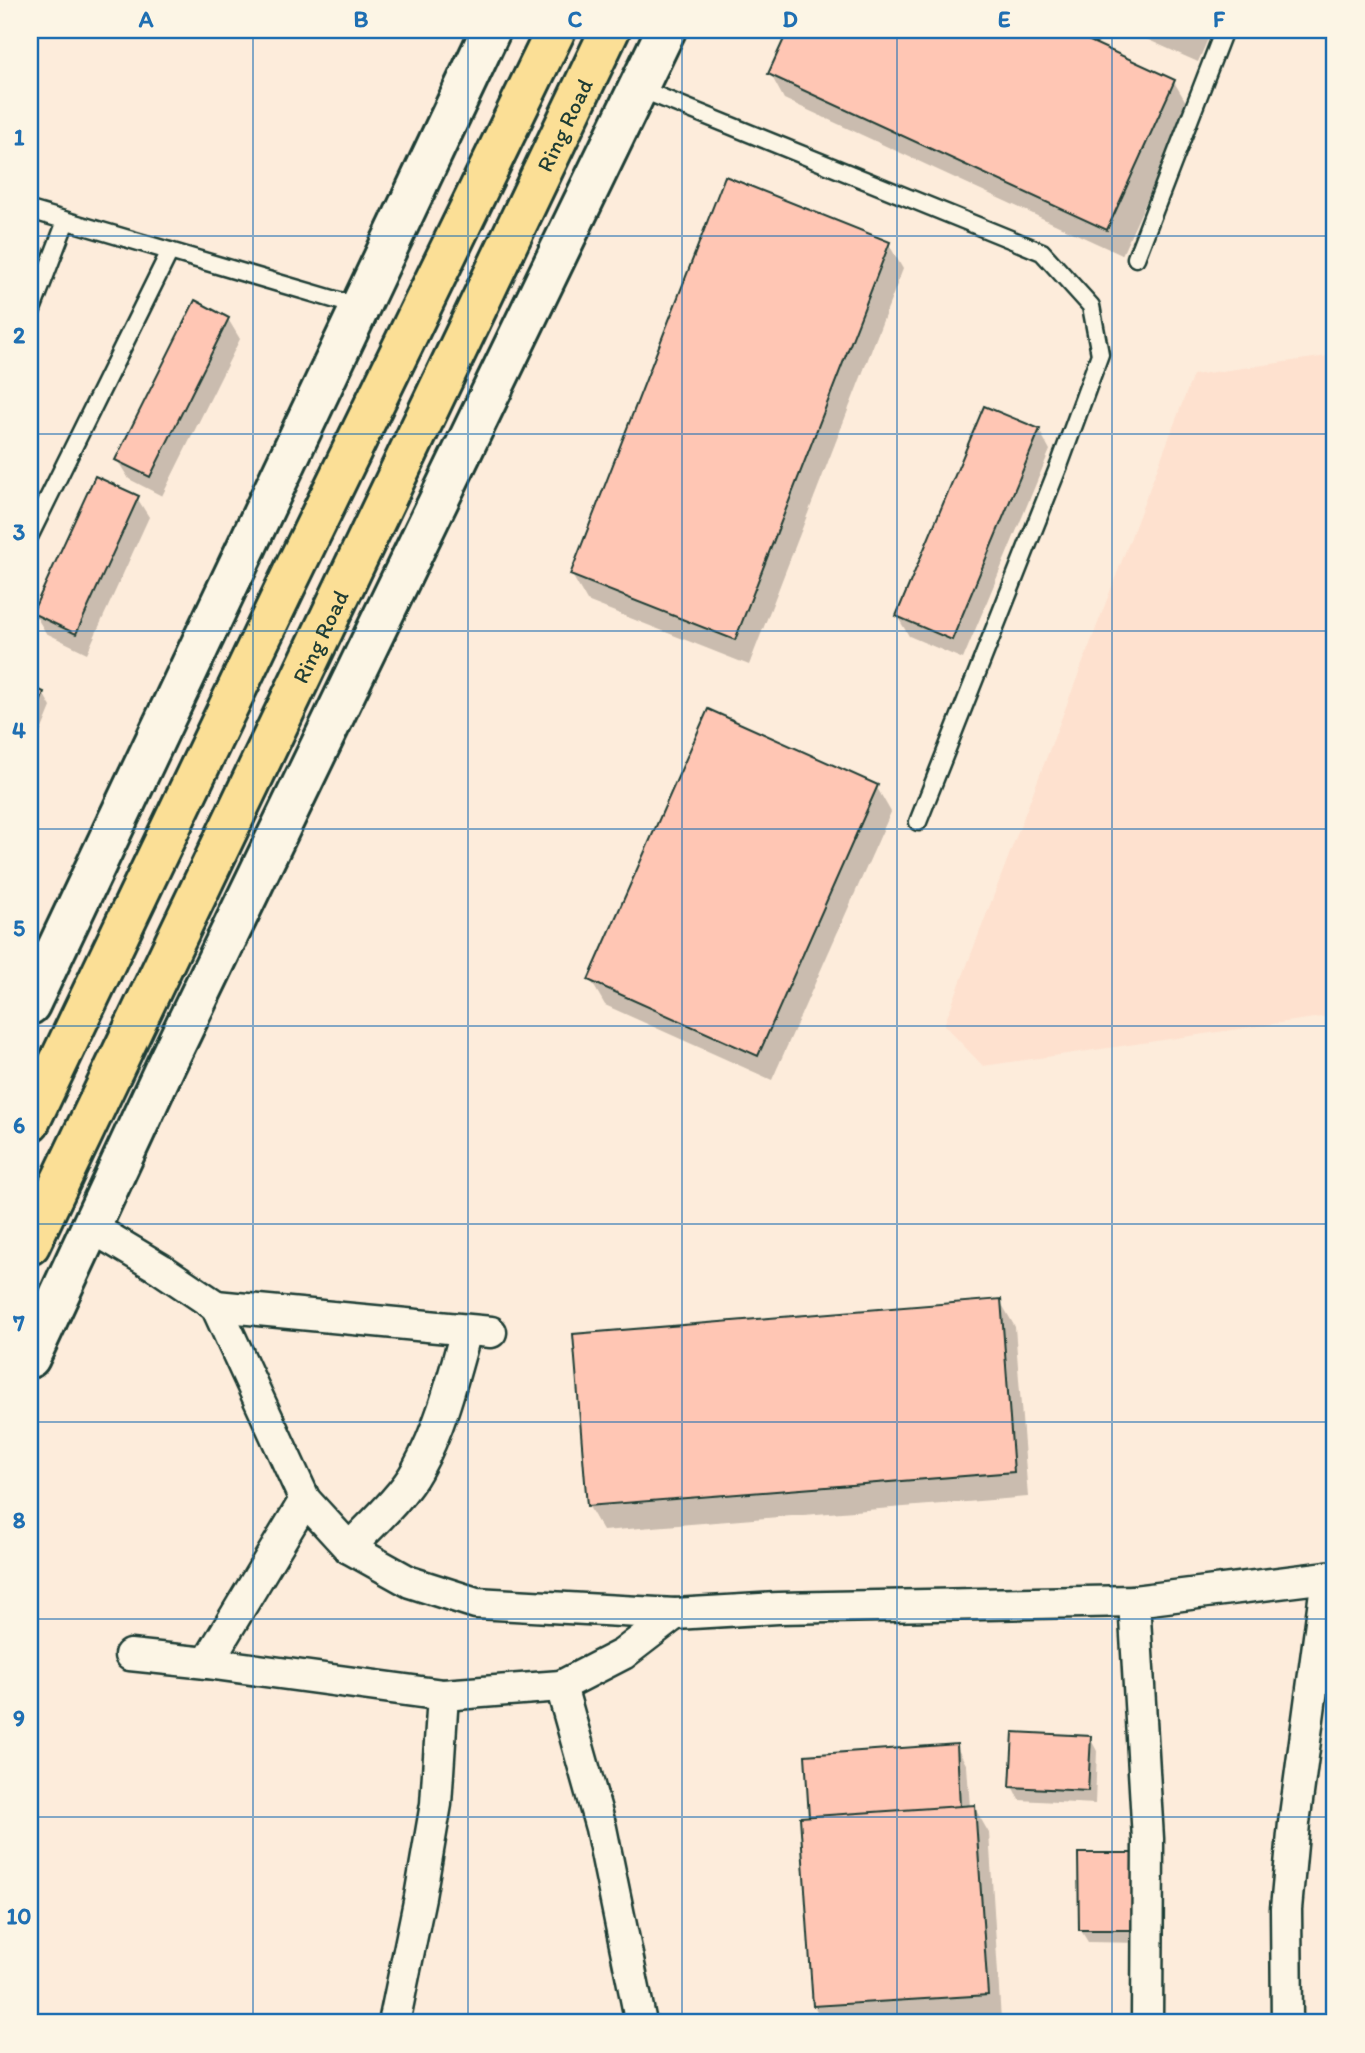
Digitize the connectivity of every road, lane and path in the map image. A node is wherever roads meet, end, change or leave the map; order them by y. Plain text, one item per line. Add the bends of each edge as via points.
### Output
1 (491, 30) edge
2 (556, 30) edge
3 (610, 30) edge
4 (666, 30) edge
5 (1224, 30) edge
6 (638, 88) junction
7 (30, 210) edge
8 (66, 220) junction
9 (170, 251) junction
10 (1136, 258) dead end
11 (360, 307) junction
12 (30, 316) edge
13 (30, 535) edge
14 (918, 822) dead end
15 (30, 1005) edge
16 (30, 1122) edge
17 (91, 1227) junction
18 (30, 1245) edge
19 (216, 1306) junction
20 (30, 1358) edge
21 (305, 1500) junction
22 (349, 1548) junction
23 (1331, 1576) edge
24 (1134, 1601) junction
25 (675, 1614) junction
26 (130, 1655) dead end
27 (207, 1663) junction
28 (561, 1686) junction
29 (443, 1695) junction
30 (394, 2023) edge
31 (641, 2023) edge
32 (1147, 2023) edge
33 (1287, 2023) edge

1 - 11 street
2 - 16 highway
3 - 18 highway, Ring Road
4 - 6 street
5 - 10 lane
6 - 14 lane via 1042,252 1090,306 1100,354
6 - 17 street
7 - 8 lane
8 - 9 lane
8 - 12 lane
9 - 11 lane
9 - 13 lane
11 - 15 street
17 - 19 street
17 - 20 street
19 - 21 street
19 - 22 street via 479,1332 416,1472
21 - 22 street
21 - 27 street
22 - 25 street via 410,1582 476,1603
23 - 24 street
23 - 33 street via 1294,1822 1286,1909
24 - 25 street
24 - 32 street via 1148,1839
25 - 28 street via 622,1654
26 - 27 street
27 - 29 street
28 - 29 street
28 - 31 street via 601,1828
29 - 30 street via 436,1804

